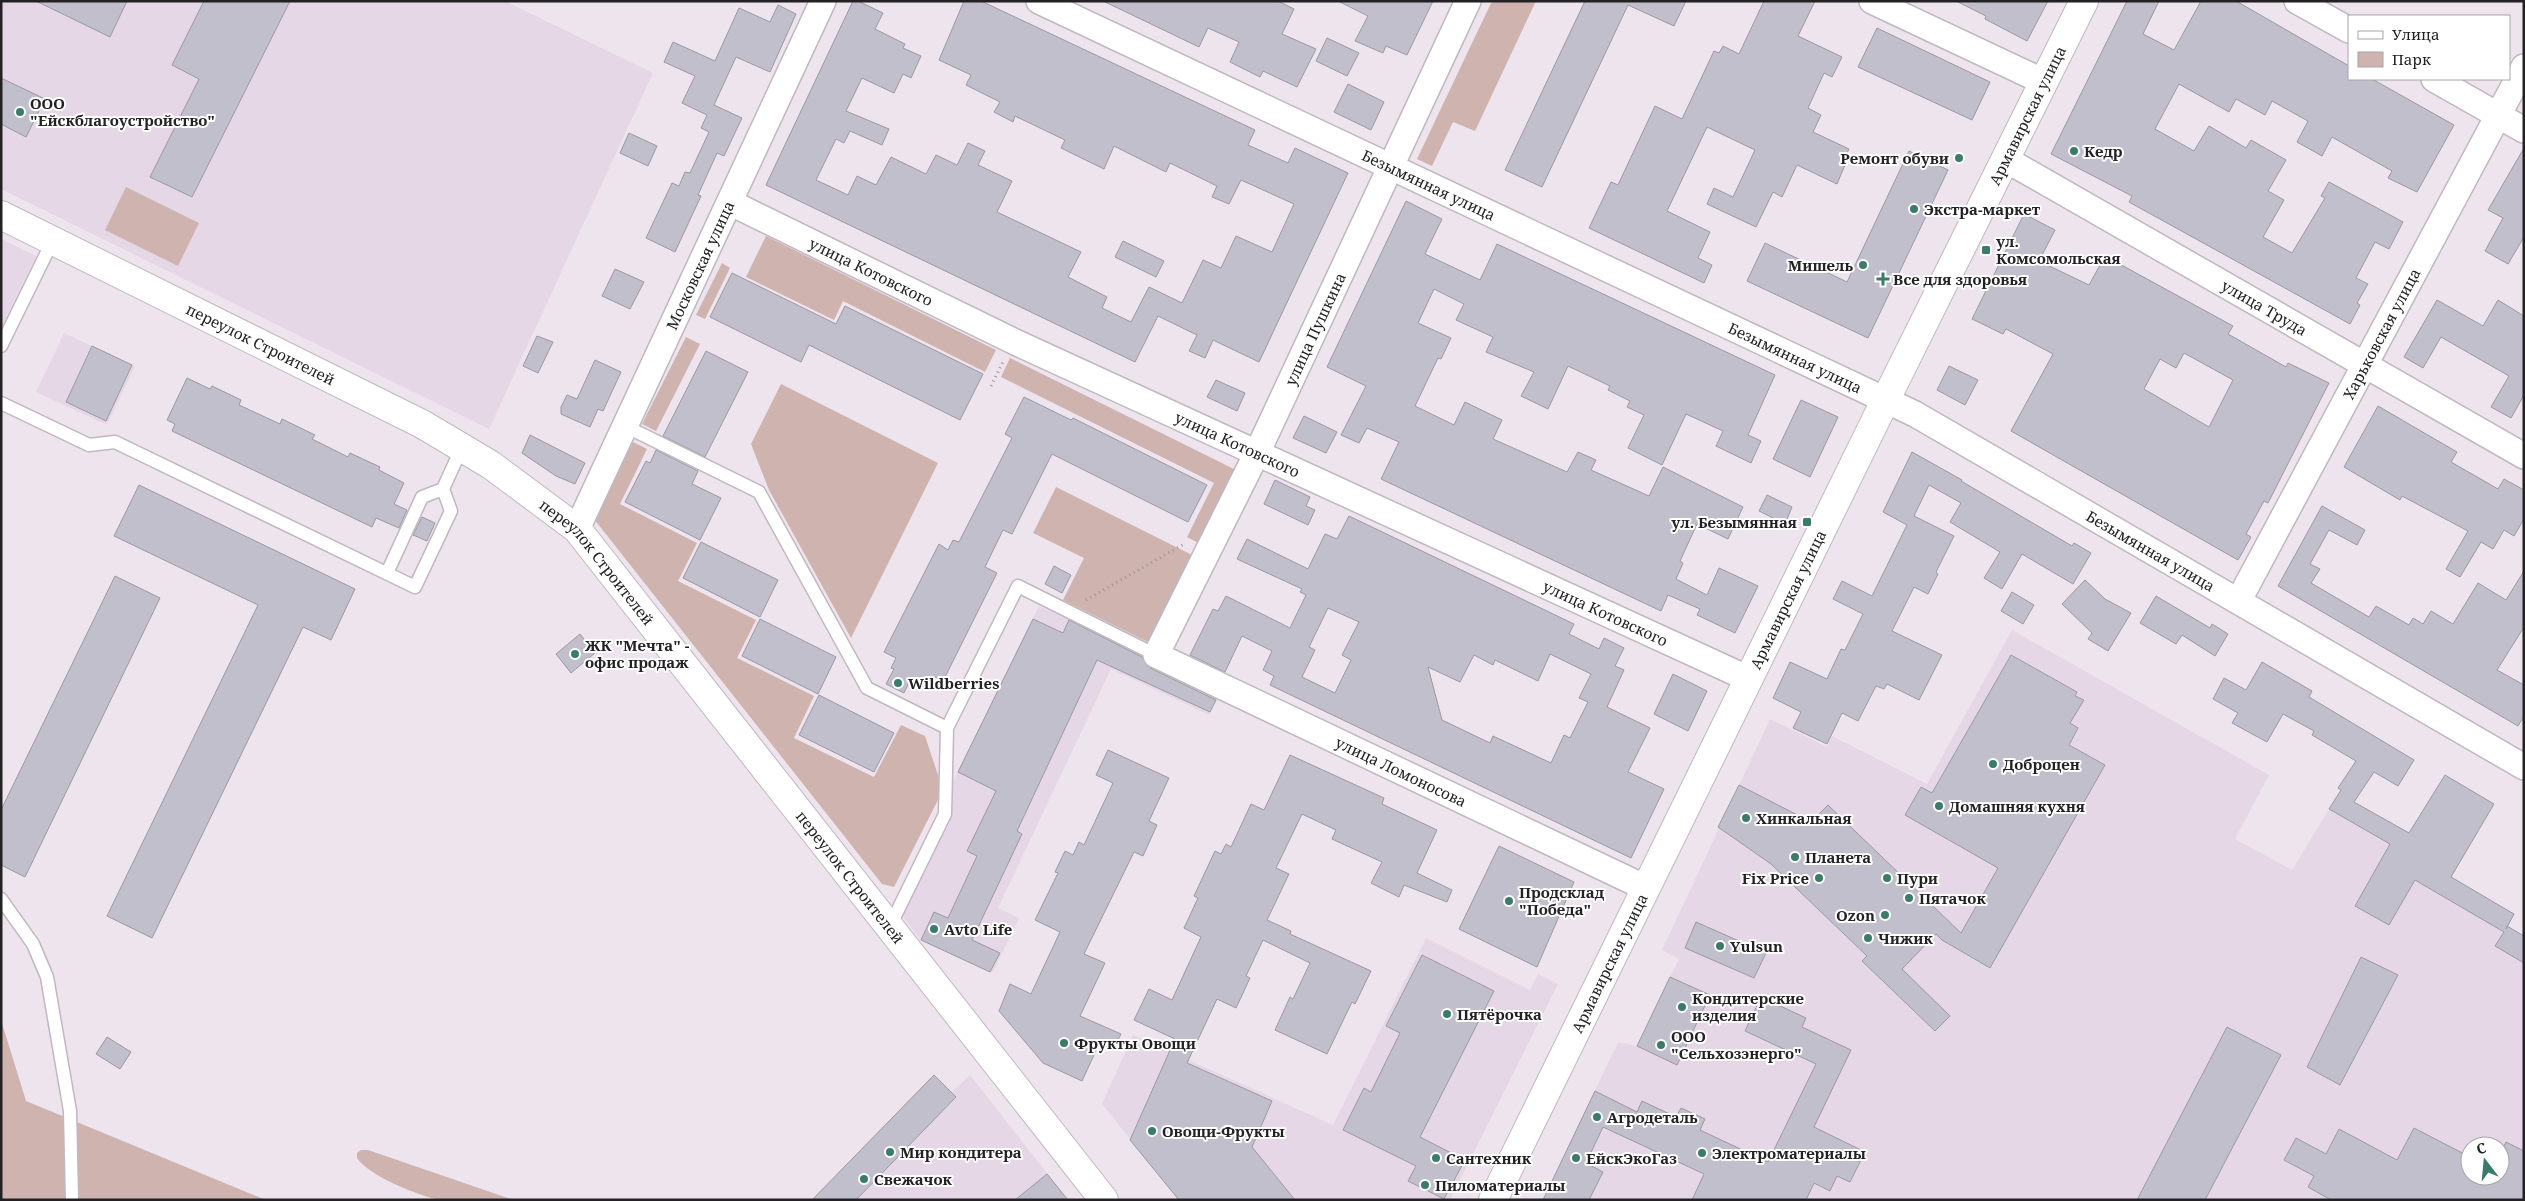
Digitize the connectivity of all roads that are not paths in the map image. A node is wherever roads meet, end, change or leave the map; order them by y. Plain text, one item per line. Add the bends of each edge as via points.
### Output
1 (823, 1) edge
2 (1039, 1) edge
3 (1872, 1) edge
4 (2084, 1) edge
5 (2297, 1) edge
6 (1464, 2) edge
7 (2348, 29) edge
8 (2524, 67) edge
9 (2436, 80) edge
10 (2044, 82) junction
11 (2498, 115) junction
12 (2524, 130) edge
13 (2005, 160) junction
14 (1390, 166) junction
15 (731, 203) junction
16 (1, 214) edge
17 (53, 240) junction
18 (1, 346) edge
19 (2365, 364) junction
20 (1886, 399) junction
21 (1, 403) edge
22 (626, 426) junction
23 (462, 447) junction
24 (1257, 453) junction
25 (2524, 456) edge
26 (443, 490) junction
27 (577, 529) junction
28 (387, 573) junction
29 (2239, 600) junction
30 (1156, 655) junction
31 (1749, 679) junction
32 (947, 728) junction
33 (2524, 767) edge
34 (1646, 888) junction
35 (1, 899) edge
36 (890, 926) junction
37 (72, 1200) edge
38 (1104, 1200) edge
39 (1493, 1200) edge

1 - 15 street, Московская улица
2 - 14 street, Безымянная улица
3 - 10 street
4 - 10 street, Армавирская улица
5 - 7 street
6 - 14 street, улица Пушкина
8 - 11 street, Харьковская улица
9 - 11 street
10 - 13 street, Армавирская улица
11 - 12 street
11 - 19 street, Харьковская улица
13 - 19 street, улица Труда
13 - 20 street, Армавирская улица
14 - 20 street, Безымянная улица
14 - 24 street, улица Пушкина
15 - 22 street, Московская улица
15 - 24 street, улица Котовского via 1013,341
16 - 17 street, переулок Строителей
17 - 18 lane
17 - 23 street, переулок Строителей
19 - 25 street, улица Труда
19 - 29 street, Харьковская улица
20 - 29 street, Безымянная улица
20 - 31 street, Армавирская улица
21 - 28 lane via 89,445 116,442
22 - 27 street, Московская улица
22 - 32 lane via 759,492 867,688
23 - 26 lane
23 - 27 street, переулок Строителей
24 - 30 street, улица Пушкина
24 - 31 street, улица Котовского
26 - 28 lane via 422,497
26 - 28 lane via 451,511 415,587
27 - 36 street, переулок Строителей
29 - 33 street, Безымянная улица
30 - 32 lane via 1018,586
30 - 34 street, улица Ломоносова
31 - 34 street, Армавирская улица
32 - 36 lane via 945,814
34 - 39 street, Армавирская улица
35 - 37 lane via 33,944 47,977 70,1111
36 - 38 street, переулок Строителей

